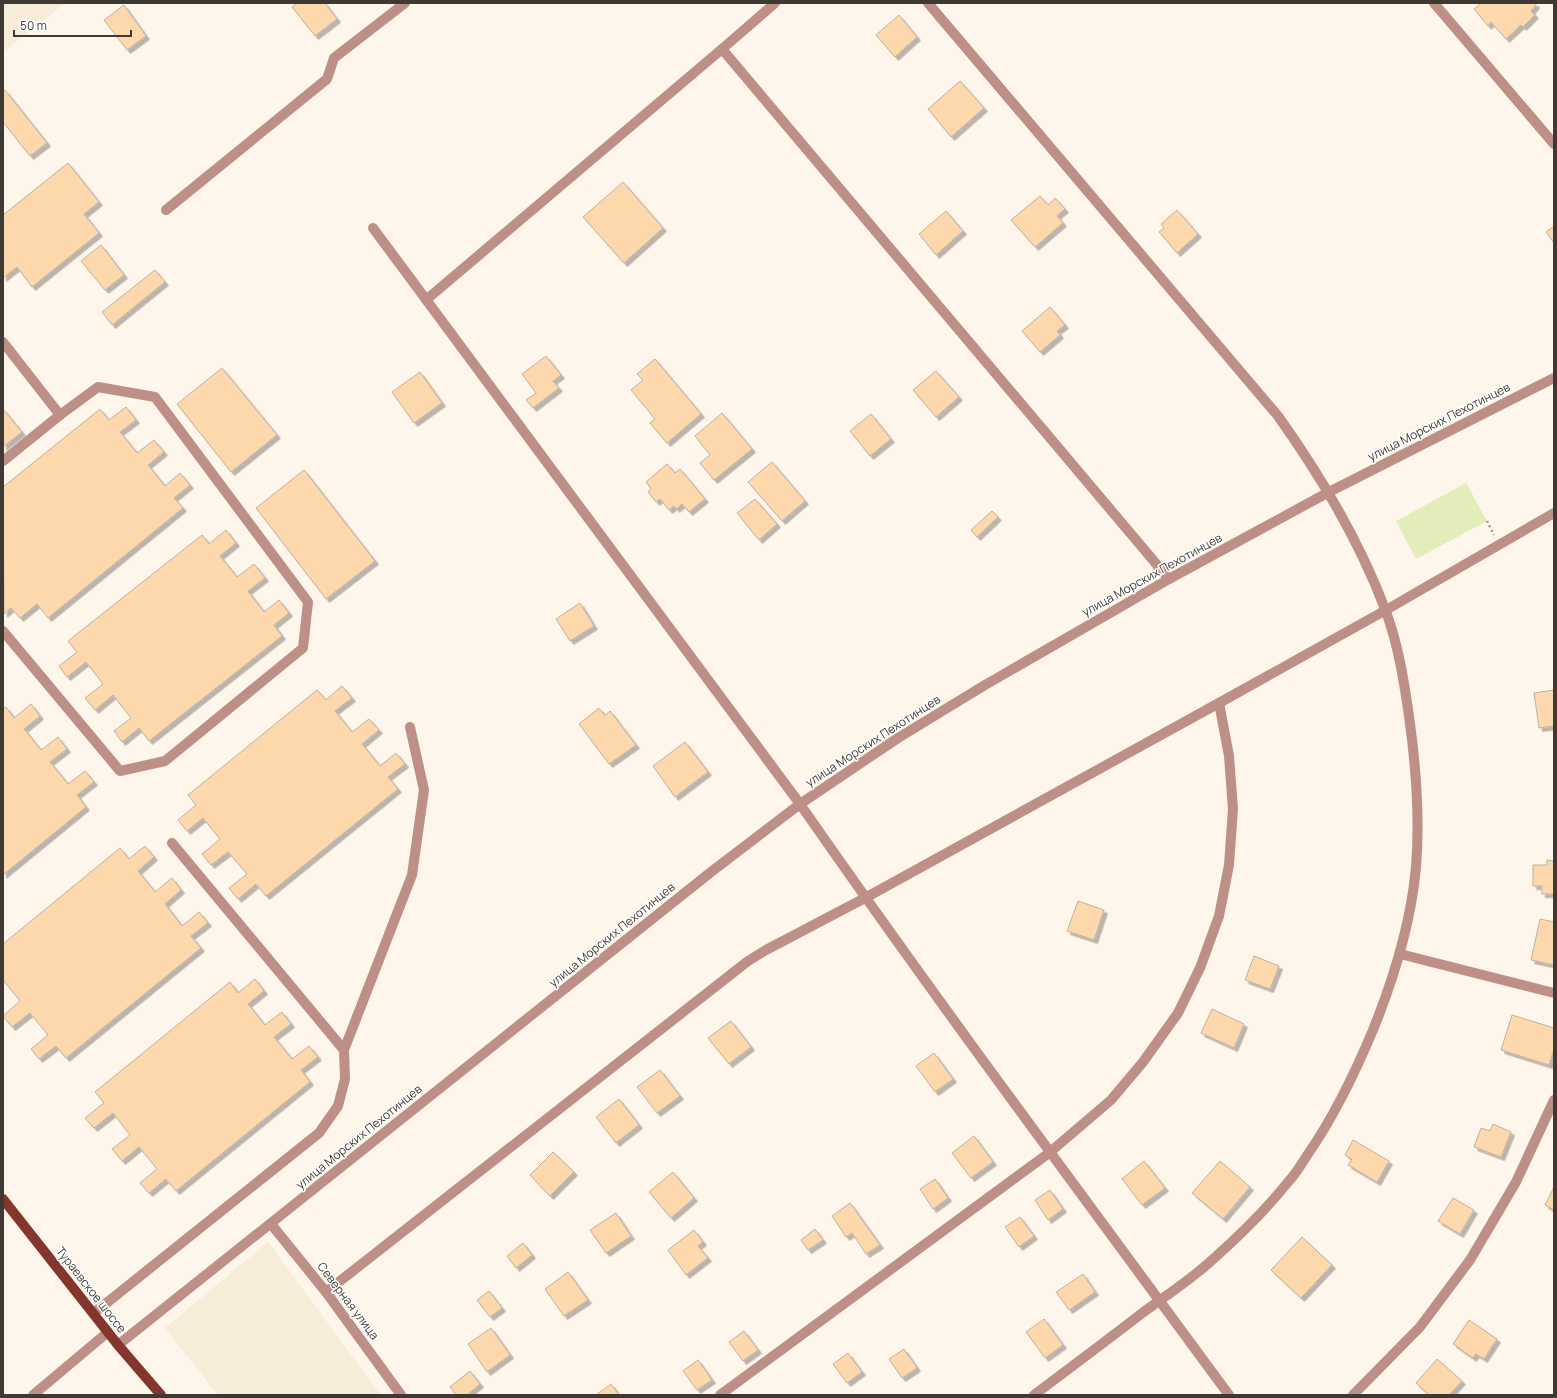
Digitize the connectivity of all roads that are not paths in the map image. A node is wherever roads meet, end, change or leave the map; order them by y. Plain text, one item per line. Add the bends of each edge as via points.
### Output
1 (405, 3) edge
2 (775, 3) edge
3 (928, 3) edge
4 (1434, 3) edge
5 (722, 49) junction
6 (1554, 144) edge
7 (166, 210) dead end
8 (373, 228) dead end
9 (426, 300) junction
10 (3, 342) edge
11 (1554, 378) edge
12 (60, 415) junction
13 (3, 461) edge
14 (1329, 492) junction
15 (1554, 513) edge
16 (1169, 579) junction
17 (1386, 610) junction
18 (3, 631) edge
19 (1219, 703) junction
20 (410, 727) dead end
21 (800, 804) junction
22 (172, 843) dead end
23 (865, 898) junction
24 (1400, 954) junction
25 (1554, 993) edge
26 (344, 1050) junction
27 (1554, 1100) edge
28 (1050, 1153) junction
29 (3, 1199) edge
30 (271, 1224) junction
31 (326, 1292) junction
32 (1159, 1301) junction
33 (94, 1313) junction
34 (108, 1332) junction
35 (118, 1345) junction
36 (33, 1395) edge
37 (161, 1395) edge
38 (401, 1395) edge
39 (720, 1395) edge
40 (1034, 1395) edge
41 (1229, 1395) edge
42 (1353, 1395) edge

1 - 7 street via 334,58 326,79
2 - 5 street
3 - 14 street via 1278,416
4 - 6 street
5 - 9 street
5 - 16 street
8 - 9 street
9 - 21 street
10 - 12 street
11 - 14 street, улица Морских Пехотинцев
12 - 13 street
12 - 18 street via 98,387 155,397 308,602 303,648 164,761 120,771
14 - 16 street, улица Морских Пехотинцев
14 - 17 street
15 - 17 street
16 - 21 street, улица Морских Пехотинцев via 985,684 898,738
17 - 19 street
17 - 24 street via 1398,652 1406,697 1416,784 1416,868
19 - 23 street
19 - 28 street via 1229,756 1233,809 1229,865 1222,902 1200,968 1178,1013 1143,1062 1111,1100
20 - 26 street via 424,790 412,875
21 - 23 street
21 - 30 street, улица Морских Пехотинцев
22 - 26 street
23 - 28 street
23 - 31 street via 748,961
24 - 25 street
24 - 32 street via 1363,1054 1343,1097 1320,1137 1289,1181 1253,1221 1209,1263
26 - 33 street via 346,1079 338,1106 319,1133
27 - 42 street via 1516,1182 1470,1260 1420,1327
28 - 32 street
28 - 39 street
29 - 33 main road, Тураевское шоссе
30 - 31 street, Северная улица
30 - 35 street, улица Морских Пехотинцев
31 - 38 street, Северная улица
32 - 40 street
32 - 41 street
33 - 34 main road, Тураевское шоссе
34 - 35 main road, Тураевское шоссе
34 - 36 street
35 - 37 main road, Тураевское шоссе

